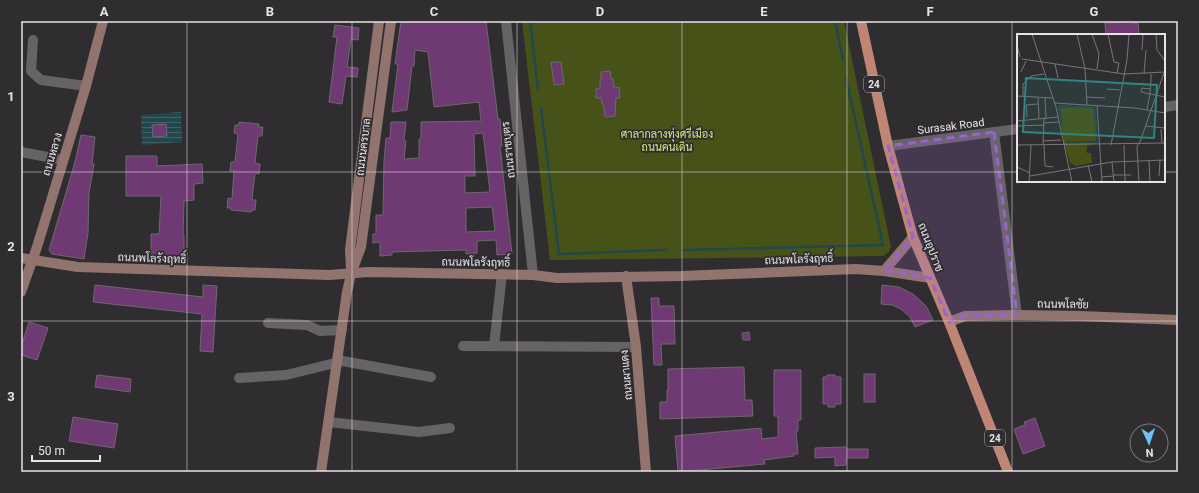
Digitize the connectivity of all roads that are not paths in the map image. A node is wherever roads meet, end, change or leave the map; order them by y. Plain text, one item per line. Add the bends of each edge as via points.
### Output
1 (103, 21) edge
2 (379, 21) edge
3 (390, 21) edge
4 (506, 21) edge
5 (861, 21) edge
6 (33, 40) dead end
7 (86, 86) junction
8 (1178, 105) edge
9 (1165, 107) edge
10 (367, 122) junction
11 (378, 124) junction
12 (1017, 129) edge
13 (994, 132) junction
14 (888, 146) junction
15 (21, 152) edge
16 (63, 160) junction
17 (913, 237) junction
18 (21, 258) edge
19 (33, 260) junction
20 (884, 271) junction
21 (351, 274) junction
22 (502, 274) junction
23 (533, 275) junction
24 (626, 276) junction
25 (930, 278) junction
26 (21, 292) edge
27 (1017, 315) junction
28 (1178, 320) edge
29 (949, 322) junction
30 (268, 323) dead end
31 (342, 330) junction
32 (463, 346) dead end
33 (494, 346) junction
34 (636, 347) junction
35 (337, 362) junction
36 (431, 377) dead end
37 (239, 378) dead end
38 (329, 422) junction
39 (450, 428) dead end
40 (321, 472) edge
41 (646, 472) edge
42 (1008, 472) edge

1 - 7 street, ถนนหลวง
2 - 10 street, ถนนนครบาล
3 - 11 street, ถนนนครบาล
4 - 23 street, ถนนราชบุตร
5 - 14 main road, ถนนอุปราช / 24
6 - 7 street via 31,71 42,80
7 - 16 street, ถนนหลวง
8 - 9 street
10 - 11 street
10 - 21 street, ถนนนครบาล via 350,250
11 - 21 street, ถนนนครบาล via 360,251
12 - 13 street, Surasak Road
13 - 14 street, Surasak Road
13 - 27 street
14 - 17 main road, ถนนอุปราช / 24
15 - 16 street
16 - 19 street, ถนนหลวง
17 - 20 street
17 - 25 main road, ถนนอุปราช / 24
18 - 19 street, ถนนพโลรังฤทธิ์
19 - 21 street, ถนนพโลรังฤทธิ์ via 78,267
19 - 26 street, ถนนหลวง
20 - 24 street, ถนนพโลรังฤทธิ์ via 856,269
20 - 25 street, ถนนพโลรังฤทธิ์
21 - 22 street, ถนนพโลรังฤทธิ์
21 - 31 street, ถนนนครบาล
22 - 23 street, ถนนพโลรังฤทธิ์
22 - 33 street
23 - 24 street, ถนนพโลรังฤทธิ์ via 557,278
24 - 34 street, ถนนผาแดง
25 - 29 main road, ถนนอุปราช / 24
27 - 28 street, ถนนพโลชัย
27 - 29 street, ถนนพโลชัย via 965,316
29 - 42 main road, ถนนอุปราช / 24
30 - 31 street via 307,324 320,331
31 - 35 street, ถนนนครบาล
32 - 33 street
33 - 34 street
34 - 41 street, ถนนผาแดง
35 - 36 street
35 - 37 street via 286,375
35 - 38 street, ถนนนครบาล
38 - 39 street via 419,432
38 - 40 street, ถนนนครบาล

